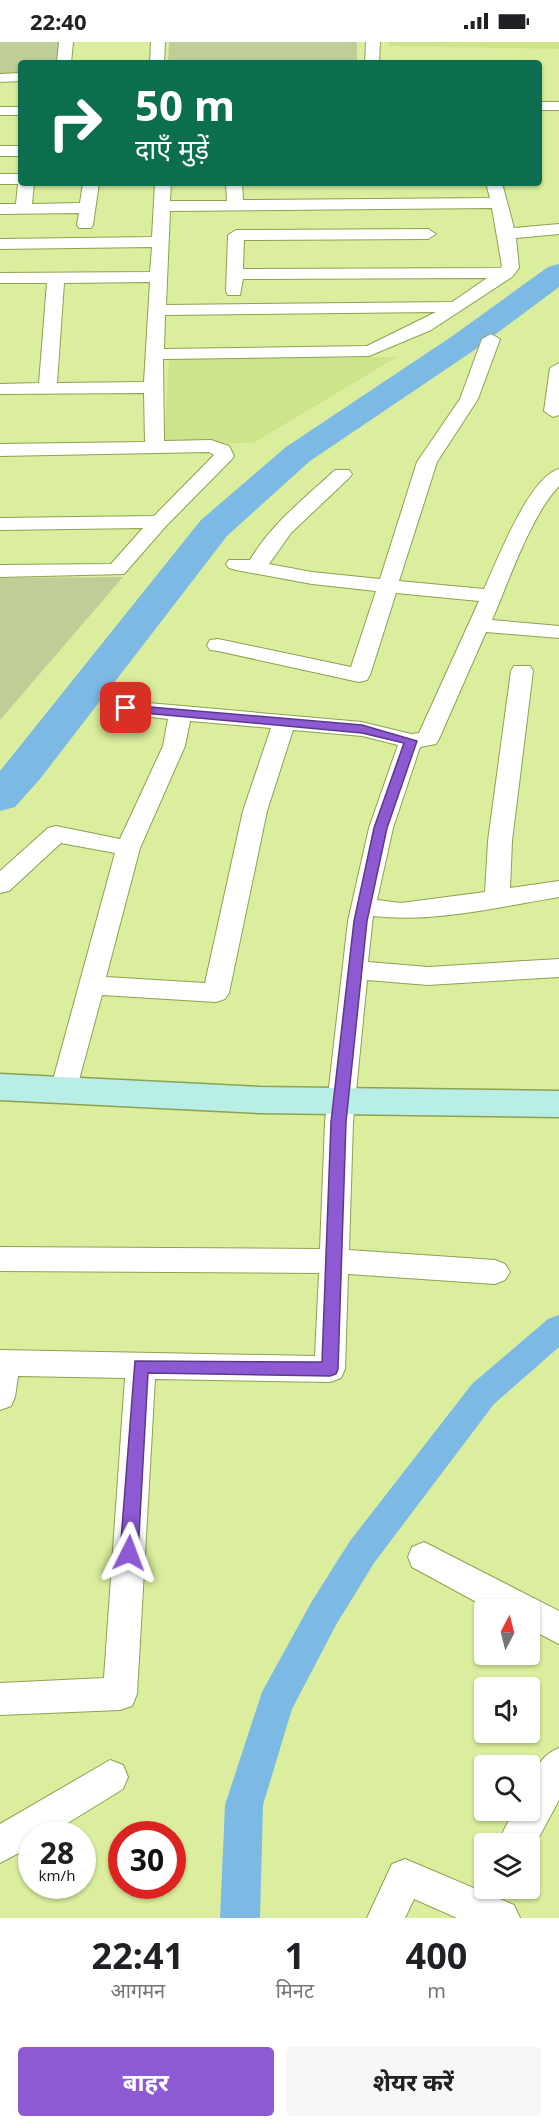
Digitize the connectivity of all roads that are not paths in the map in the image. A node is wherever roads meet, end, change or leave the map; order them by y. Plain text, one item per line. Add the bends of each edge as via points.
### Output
1 (66, 42) edge
2 (158, 42) edge
3 (372, 42) edge
4 (64, 60) edge
5 (157, 60) edge
6 (372, 60) edge
7 (18, 77) edge
8 (0, 78) edge
9 (542, 106) edge
10 (559, 106) edge
11 (0, 111) edge
12 (18, 111) edge
13 (0, 151) edge
14 (18, 151) edge
15 (0, 179) edge
16 (18, 179) edge
17 (27, 186) edge
18 (91, 186) edge
19 (162, 186) edge
20 (234, 186) edge
21 (495, 186) edge
22 (424, 203) junction
23 (499, 203) junction
24 (235, 205) junction
25 (161, 206) junction
26 (23, 208) junction
27 (87, 208) junction
28 (0, 209) edge
29 (428, 234) junction
30 (507, 234) junction
31 (556, 237) edge
32 (160, 242) junction
33 (82, 243) junction
34 (0, 244) edge
35 (434, 273) junction
36 (506, 273) junction
37 (235, 274) junction
38 (158, 277) junction
39 (0, 278) edge
40 (56, 278) junction
41 (452, 307) junction
42 (234, 309) junction
43 (157, 310) junction
44 (491, 339) dead end
45 (155, 354) junction
46 (559, 368) edge
47 (153, 387) junction
48 (48, 388) junction
49 (0, 389) edge
50 (556, 399) edge
51 (155, 447) junction
52 (0, 450) edge
53 (342, 474) dead end
54 (559, 475) edge
55 (536, 506) junction
56 (559, 508) edge
57 (159, 522) junction
58 (0, 524) edge
59 (236, 564) dead end
60 (256, 568) junction
61 (0, 571) edge
62 (386, 586) junction
63 (491, 596) junction
64 (478, 625) junction
65 (559, 632) edge
66 (218, 645) dead end
67 (522, 671) dead end
68 (126, 708) dead end
69 (180, 713) junction
70 (284, 723) junction
71 (411, 741) junction
72 (128, 848) junction
73 (0, 885) edge
74 (559, 889) edge
75 (497, 898) junction
76 (364, 907) junction
77 (559, 969) edge
78 (355, 970) junction
79 (90, 985) junction
80 (0, 1087) edge
81 (63, 1091) junction
82 (559, 1104) edge
83 (0, 1110) edge
84 (340, 1112) junction
85 (559, 1125) edge
86 (0, 1259) edge
87 (334, 1260) junction
88 (495, 1272) dead end
89 (2, 1364) edge
90 (141, 1366) junction
91 (0, 1397) edge
92 (424, 1557) dead end
93 (503, 1599) edge
94 (540, 1618) edge
95 (559, 1628) edge
96 (0, 1699) edge
97 (559, 1765) edge
98 (110, 1777) dead end
99 (521, 1833) edge
100 (0, 1845) edge
101 (490, 1904) edge
102 (386, 1918) edge

1 - 4 street
2 - 5 street
3 - 6 street
7 - 8 street
9 - 10 street
11 - 12 street
13 - 14 street
15 - 16 street
17 - 26 street
18 - 27 street
19 - 25 street
20 - 24 street
21 - 23 street
22 - 23 street
22 - 24 street via 302,199
22 - 29 street
23 - 30 street
24 - 25 street
25 - 32 street
26 - 27 street
26 - 28 street
27 - 33 street
29 - 35 street
29 - 37 street via 236,235
30 - 31 street via 528,232
30 - 36 street via 511,268
32 - 33 street
32 - 38 street
33 - 34 street
35 - 36 street
35 - 37 street
36 - 41 street
37 - 42 street
38 - 40 street
38 - 43 street
39 - 40 street
40 - 48 street
41 - 42 street
41 - 45 street via 391,344 369,351
42 - 43 street
43 - 45 street
44 - 62 street via 469,399 427,462
45 - 47 street
46 - 50 street
47 - 48 street
47 - 51 street
48 - 49 street
51 - 52 street
51 - 57 street via 211,446 222,450 224,456
53 - 60 street via 278,535
54 - 55 street
55 - 56 street
55 - 63 street
57 - 58 street
57 - 61 street via 117,570
59 - 60 street
60 - 62 street
62 - 63 street
62 - 66 street via 359,675
63 - 64 street
64 - 65 street
64 - 71 street via 428,739
67 - 75 street via 500,841
68 - 69 street
69 - 70 street
69 - 72 street via 174,747
70 - 71 street via 362,729
70 - 79 street via 255,811 216,993
71 - 76 street via 381,828
72 - 73 street via 56,834
72 - 79 street
74 - 75 street
75 - 76 street via 401,911
76 - 78 street
77 - 78 street via 428,976
78 - 84 street
79 - 81 street
80 - 81 street
81 - 84 street
82 - 84 street
83 - 84 street
84 - 85 street
84 - 87 street
86 - 87 street
87 - 88 street
87 - 90 street via 330,1369
89 - 90 street
89 - 91 street
90 - 96 street via 120,1694
92 - 93 street
94 - 95 street
97 - 99 street
98 - 100 street
101 - 102 street via 405,1877

